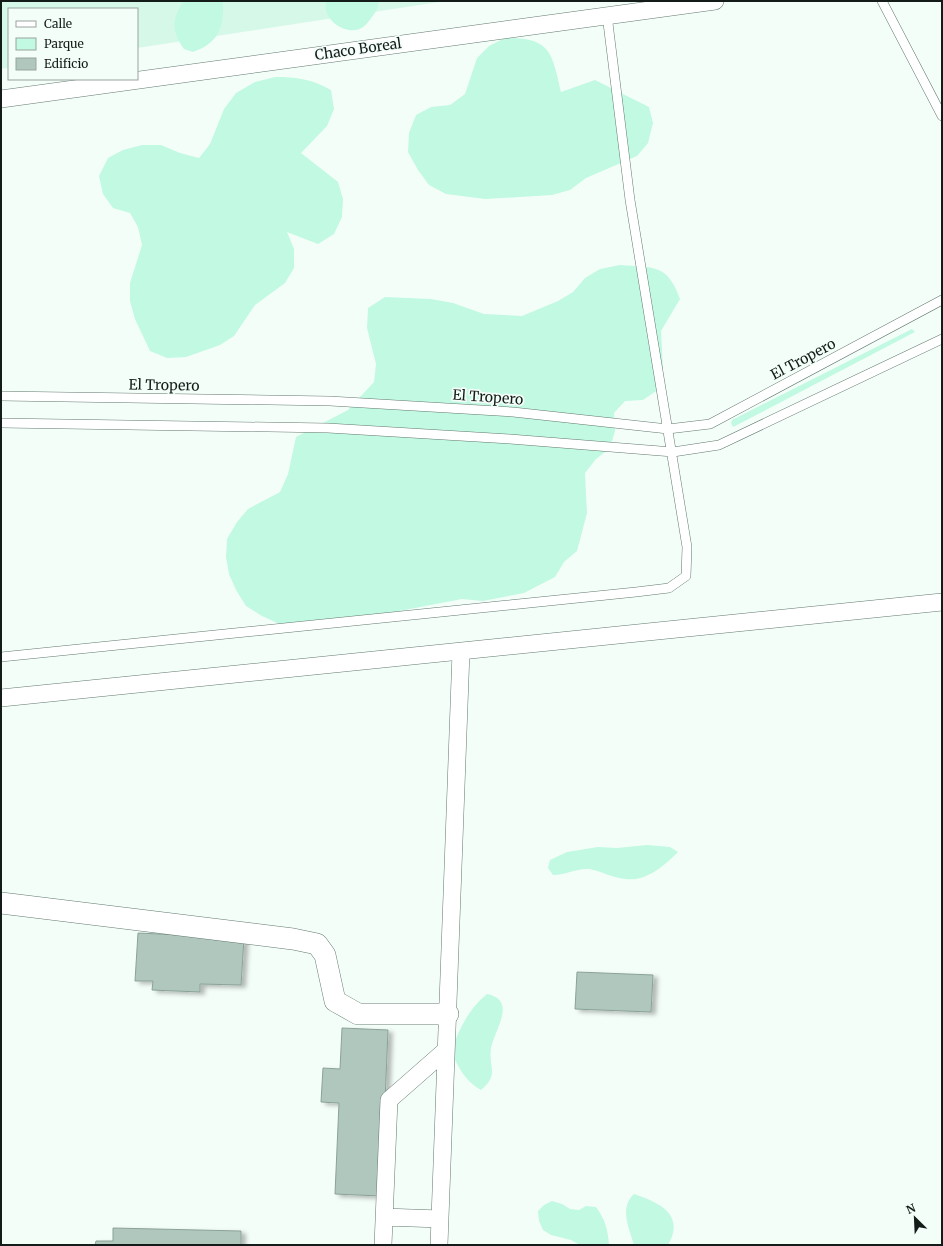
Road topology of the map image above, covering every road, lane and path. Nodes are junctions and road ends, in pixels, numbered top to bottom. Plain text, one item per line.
1 (716, 1) edge
2 (882, 1) edge
3 (606, 8) edge
4 (138, 78) edge
5 (127, 80) edge
6 (1, 99) edge
7 (942, 116) edge
8 (942, 300) edge
9 (942, 339) edge
10 (1, 396) edge
11 (1, 424) edge
12 (668, 429) junction
13 (673, 452) junction
14 (942, 602) edge
15 (461, 652) junction
16 (1, 657) edge
17 (1, 698) edge
18 (1, 903) edge
19 (448, 1014) junction
20 (446, 1050) junction
21 (384, 1217) junction
22 (440, 1219) junction
23 (383, 1245) edge
24 (439, 1245) edge

1 - 3 street, Chaco Boreal
2 - 7 lane
3 - 4 street, Chaco Boreal
3 - 12 lane
5 - 6 street, Chaco Boreal
8 - 12 lane, El Tropero
9 - 13 lane
10 - 12 lane, El Tropero
11 - 13 lane
12 - 13 lane
13 - 16 lane
14 - 15 street
15 - 17 street
15 - 19 street
18 - 19 street
19 - 20 street
20 - 21 street
20 - 22 street
21 - 22 street
21 - 23 street
22 - 24 street

